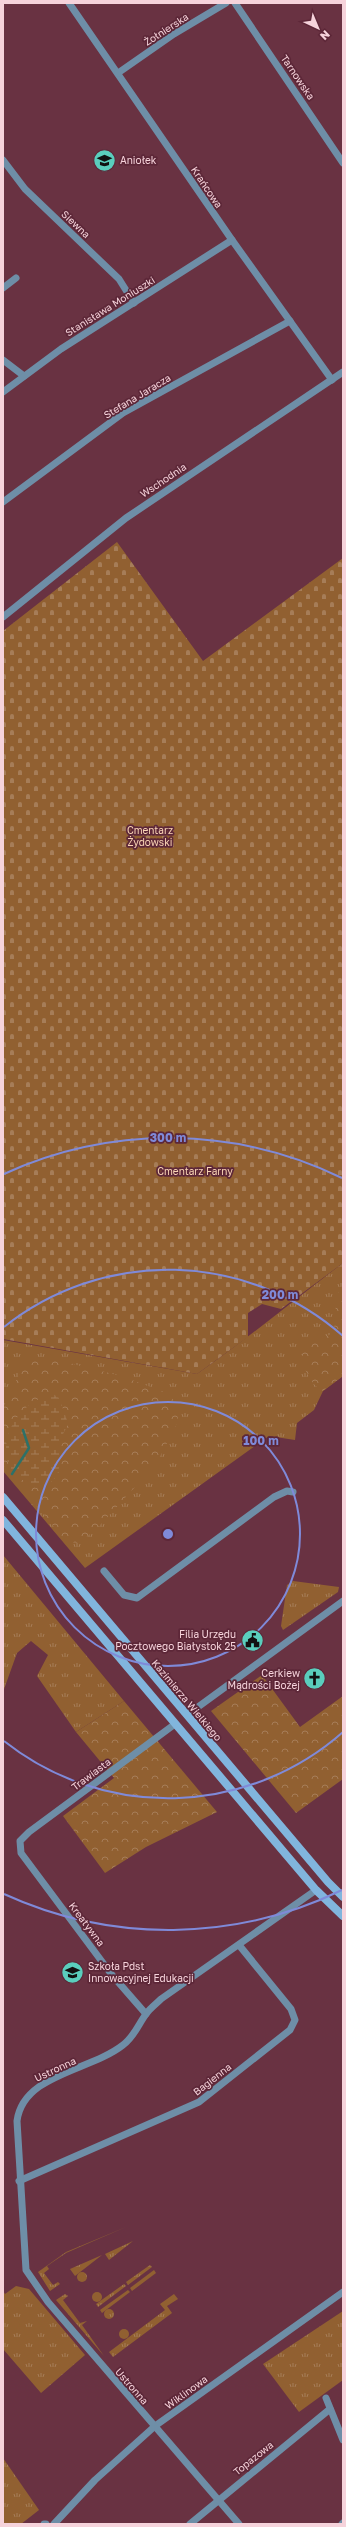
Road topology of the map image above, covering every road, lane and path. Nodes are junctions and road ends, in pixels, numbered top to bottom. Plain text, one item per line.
1 (69, 3) edge
2 (226, 3) edge
3 (235, 3) edge
4 (118, 73) junction
5 (3, 160) edge
6 (343, 163) edge
7 (232, 240) junction
8 (16, 278) dead end
9 (3, 288) edge
10 (134, 303) junction
11 (290, 322) junction
12 (3, 360) edge
13 (343, 372) edge
14 (24, 376) junction
15 (332, 380) junction
16 (3, 392) edge
17 (3, 502) edge
18 (3, 617) edge
19 (293, 1492) dead end
20 (3, 1497) edge
21 (3, 1520) edge
22 (104, 1571) dead end
23 (343, 1601) edge
24 (115, 1630) junction
25 (103, 1639) junction
26 (187, 1715) junction
27 (175, 1724) junction
28 (20, 1841) joint
29 (316, 1890) junction
30 (343, 1897) edge
31 (343, 1916) edge
32 (240, 1945) junction
33 (146, 2014) junction
34 (18, 2180) junction
35 (343, 2292) edge
36 (326, 2398) dead end
37 (330, 2409) junction
38 (155, 2426) junction
39 (343, 2440) edge
40 (218, 2499) junction
41 (54, 2524) edge
42 (190, 2524) edge
43 (239, 2524) edge

1 - 4 street, Krańcowa
2 - 4 street, Żołnierska
3 - 6 street, Tarnowska
4 - 7 street, Krańcowa
5 - 10 street, Siewna
7 - 10 street, Stanisława Moniuszki
7 - 11 street, Krańcowa
8 - 9 street
10 - 14 street, Stanisława Moniuszki
11 - 15 street, Krańcowa
11 - 17 street, Stefana Jaracza
12 - 14 street
13 - 15 street, Wschodnia
14 - 16 street, Stanisława Moniuszki
15 - 18 street, Wschodnia
19 - 22 street
20 - 24 main road, Kazimierza Wielkiego
21 - 25 main road
23 - 26 street
24 - 25 main road
24 - 26 main road, Kazimierza Wielkiego
25 - 27 main road
26 - 30 main road, Kazimierza Wielkiego
27 - 28 street, Trawiasta
27 - 29 main road
28 - 33 street, Kreatywna
29 - 31 main road
29 - 32 street, Ustronna
32 - 33 street, Ustronna
32 - 34 street, Bagienna
33 - 34 street, Ustronna
34 - 38 street, Ustronna
35 - 38 street, Wiklinowa
36 - 37 street
37 - 39 street
37 - 40 street, Topazowa
38 - 40 street, Ustronna
38 - 41 street, Wiklinowa
40 - 42 street, Topazowa
40 - 43 street, Ustronna

